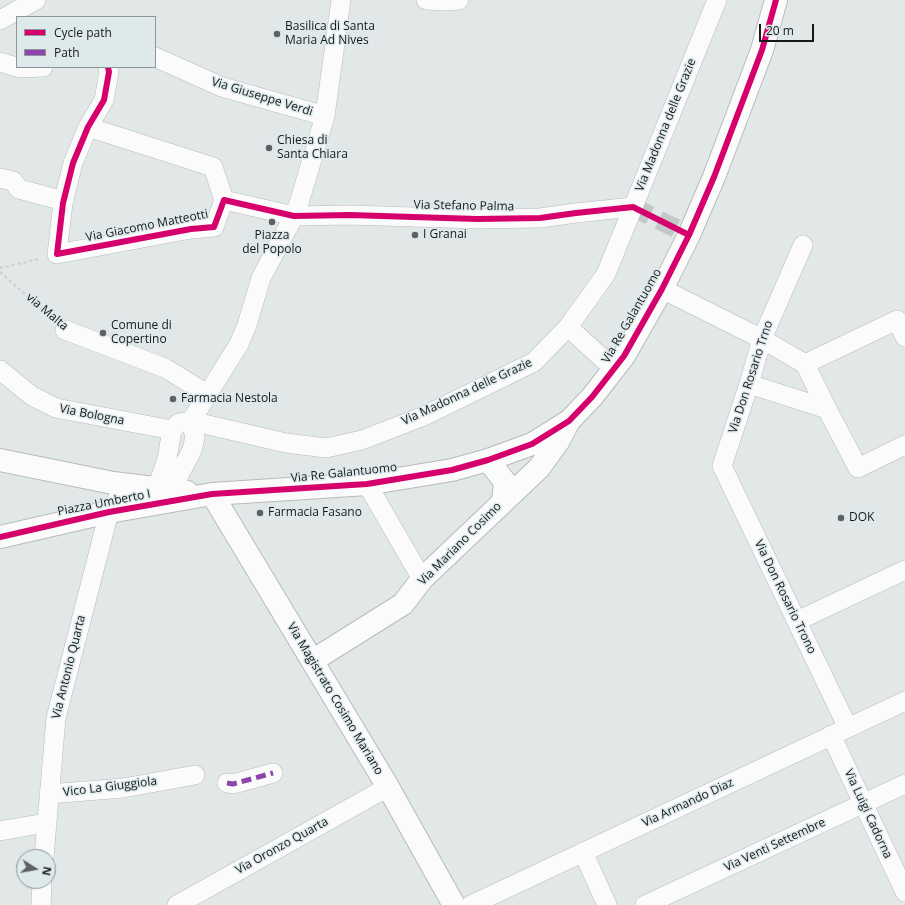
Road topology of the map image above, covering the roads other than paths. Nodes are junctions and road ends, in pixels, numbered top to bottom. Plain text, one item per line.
1 (36, 0) edge
2 (340, 0) edge
3 (426, 0) edge
4 (459, 0) edge
5 (717, 0) edge
6 (776, 0) edge
7 (0, 20) edge
8 (156, 57) edge
9 (0, 62) edge
10 (16, 67) edge
11 (108, 68) edge
12 (324, 116) junction
13 (88, 127) junction
14 (0, 178) edge
15 (224, 200) junction
16 (64, 201) junction
17 (633, 208) junction
18 (294, 216) junction
19 (803, 245) dead end
20 (662, 289) junction
21 (568, 327) junction
22 (65, 330) road end
23 (905, 337) edge
24 (762, 339) junction
25 (805, 364) junction
26 (0, 370) edge
27 (615, 370) junction
28 (749, 384) junction
29 (207, 394) junction
30 (827, 409) junction
31 (191, 421) junction
32 (569, 421) junction
33 (172, 430) junction
34 (905, 445) edge
35 (0, 460) edge
36 (488, 460) junction
37 (722, 466) joint
38 (100, 480) junction
39 (367, 484) junction
40 (126, 485) junction
41 (164, 494) junction
42 (212, 494) junction
43 (503, 501) junction
44 (101, 514) junction
45 (0, 537) edge
46 (905, 570) edge
47 (422, 579) junction
48 (797, 621) junction
49 (312, 661) junction
50 (905, 701) edge
51 (848, 728) junction
52 (831, 736) junction
53 (273, 773) dead end
54 (196, 775) dead end
55 (227, 784) dead end
56 (905, 784) edge
57 (388, 787) junction
58 (49, 794) junction
59 (864, 804) junction
60 (46, 823) junction
61 (0, 831) edge
62 (44, 849) edge
63 (583, 852) junction
64 (42, 889) edge
65 (905, 892) edge
66 (41, 905) edge
67 (177, 905) edge
68 (454, 905) edge
69 (471, 905) edge
70 (607, 905) edge
71 (645, 905) edge

1 - 7 street
2 - 12 street
3 - 4 street
5 - 17 street, Via Madonna delle Grazie
6 - 20 street, Via Re Galantuomo
8 - 12 street, Via Giuseppe Verdi
9 - 10 street
11 - 13 street
12 - 18 street
13 - 15 street
13 - 16 street
14 - 16 street
15 - 16 street, Via Giacomo Matteotti
15 - 18 street
17 - 18 street, Via Stefano Palma
17 - 21 street, Via Madonna delle Grazie
18 - 29 street
19 - 24 street, Via Don Rosario Trno
20 - 24 street
20 - 27 street, Via Re Galantuomo
21 - 27 street
21 - 31 street, Via Madonna delle Grazie
22 - 29 street, via Malta
23 - 25 street
24 - 25 street
24 - 28 street, Via Don Rosario Trno
25 - 30 street
26 - 33 street, Via Bologna
27 - 32 street, Via Re Galantuomo
28 - 30 street
28 - 37 street, Via Don Rosario Trno
29 - 31 street
30 - 34 street
31 - 33 street
31 - 41 street
32 - 36 street, Via Re Galantuomo
32 - 43 street, Via Mariano Cosimo
33 - 41 street
35 - 38 street, Piazza Umberto I
36 - 39 street, Via Re Galantuomo
36 - 43 street
37 - 48 street, Via Don Rosario Trono
38 - 40 street, Piazza Umberto I
38 - 44 street
39 - 42 street, Via Re Galantuomo
39 - 47 street
40 - 41 street, Piazza Umberto I
40 - 44 street, Via Antonio Quarta
41 - 42 street, Piazza Umberto I
41 - 44 street, Piazza Umberto I
42 - 49 street, Via Magistrato Cosimo Mariano
43 - 47 street, Via Mariano Cosimo
44 - 45 street, Piazza Umberto I
44 - 58 street, Via Antonio Quarta
46 - 48 street
47 - 49 street, Via Mariano Cosimo
48 - 51 street, Via Don Rosario Trono
49 - 57 street, Via Magistrato Cosimo Mariano
50 - 51 street, Via Armando Diaz
51 - 52 street, Via Armando Diaz
52 - 59 street, Via Luigi Cadorna
52 - 63 street, Via Armando Diaz
53 - 55 street
54 - 58 street, Vico La Giuggiola
56 - 59 street, Via Venti Settembre
57 - 67 street, Via Oronzo Quarta
57 - 68 street, Via Magistrato Cosimo Mariano
58 - 60 street, Via Antonio Quarta
59 - 65 street, Via Luigi Cadorna
59 - 71 street, Via Venti Settembre
60 - 61 street
60 - 62 street, Via Antonio Quarta
63 - 69 street, Via Armando Diaz
63 - 70 street
64 - 66 street

